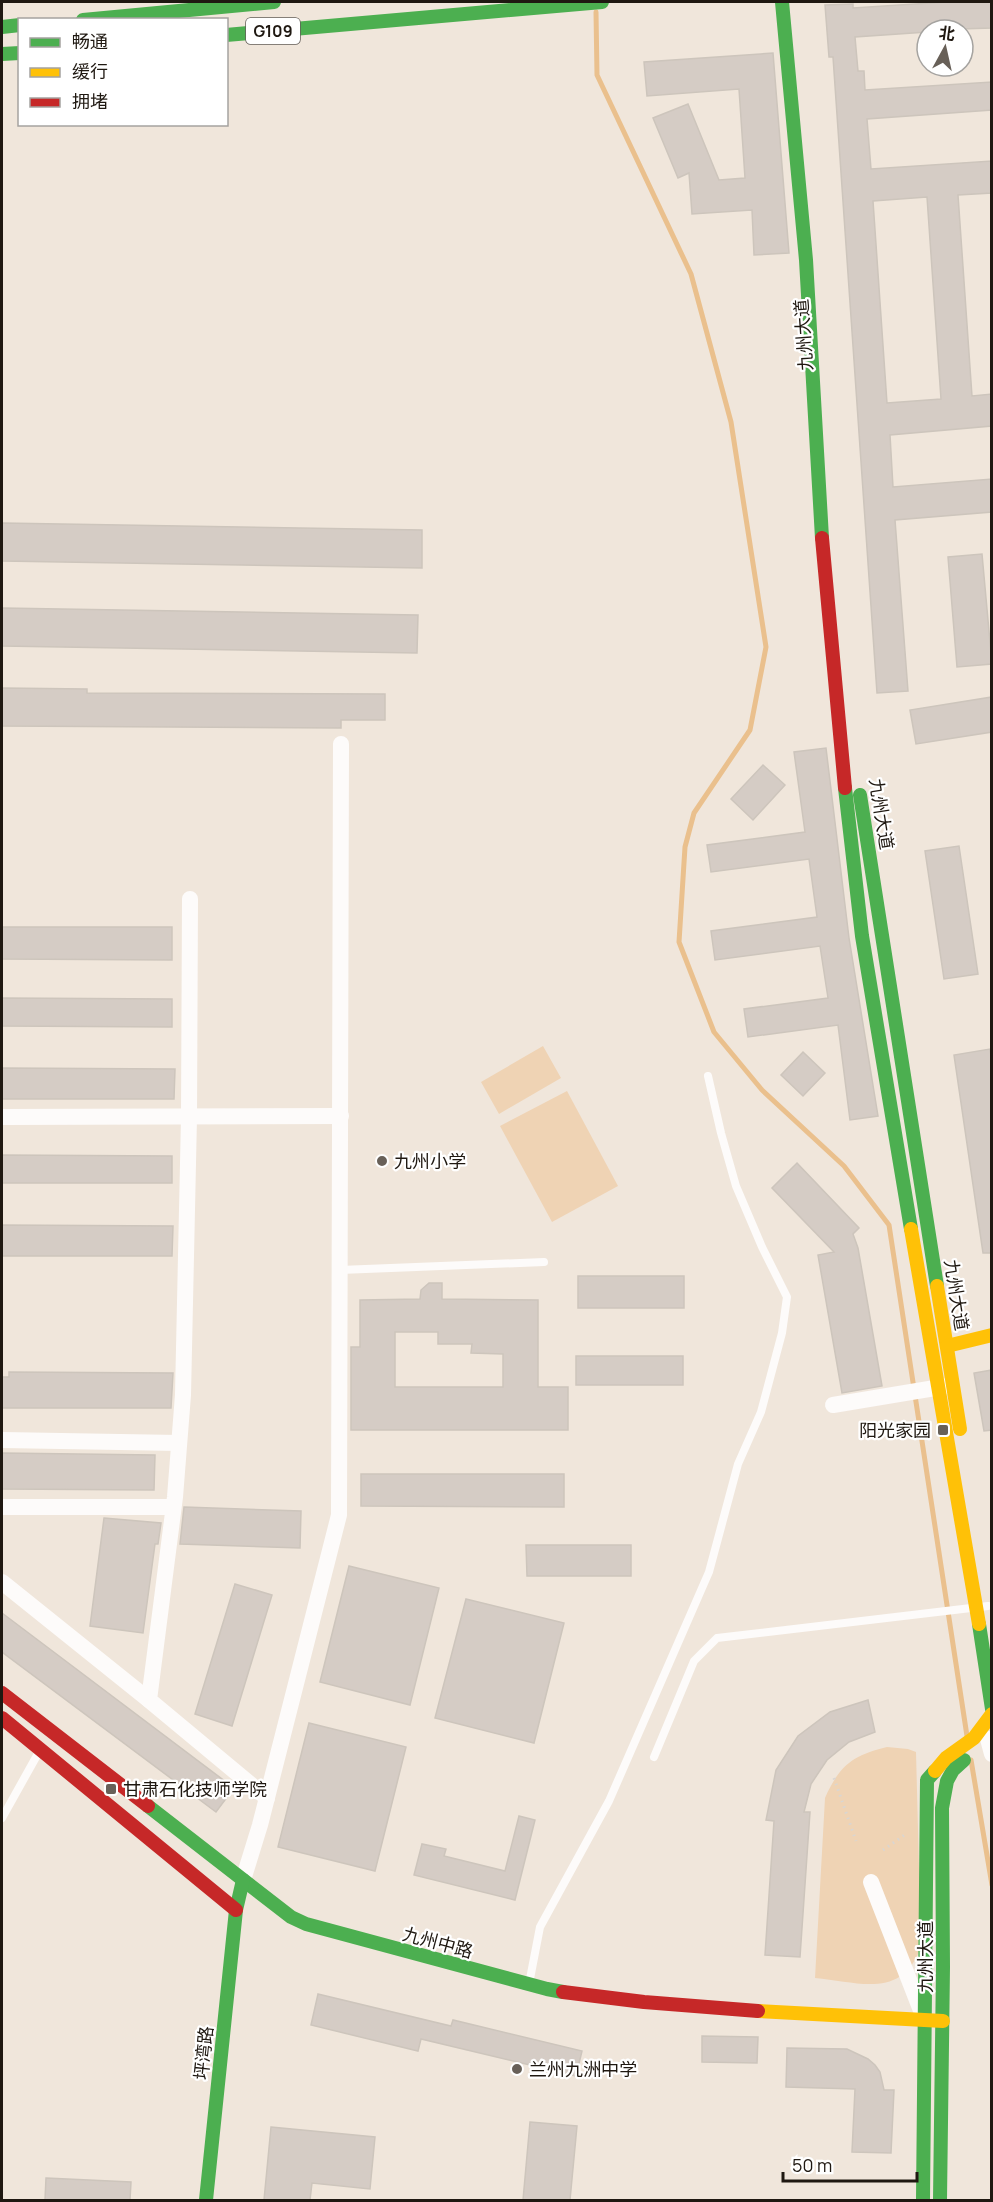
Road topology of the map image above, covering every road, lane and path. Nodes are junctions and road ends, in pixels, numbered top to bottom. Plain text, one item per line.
1 (274, 2) edge
2 (602, 2) edge
3 (782, 2) edge
4 (796, 2) edge
5 (104, 18) edge
6 (18, 26) edge
7 (2, 27) edge
8 (228, 35) edge
9 (18, 53) edge
10 (2, 54) edge
11 (832, 476) dead end
12 (841, 595) dead end
13 (341, 744) dead end
14 (190, 899) dead end
15 (708, 1076) dead end
16 (341, 1116) junction
17 (2, 1117) edge
18 (189, 1117) junction
19 (544, 1262) dead end
20 (340, 1270) junction
21 (992, 1335) edge
22 (947, 1346) junction
23 (939, 1387) junction
24 (833, 1405) dead end
25 (2, 1440) edge
26 (179, 1443) junction
27 (962, 1443) dead end
28 (966, 1467) dead end
29 (2, 1507) edge
30 (173, 1507) junction
31 (2, 1582) edge
32 (976, 1607) junction
33 (992, 1626) edge
34 (2, 1694) edge
35 (149, 1700) junction
36 (992, 1712) edge
37 (2, 1718) edge
38 (985, 1742) edge
39 (40, 1750) junction
40 (654, 1757) dead end
41 (949, 1764) junction
42 (834, 1778) dead end
43 (267, 1798) junction
44 (2, 1818) edge
45 (856, 1841) dead end
46 (243, 1880) junction
47 (871, 1882) dead end
48 (236, 1910) junction
49 (529, 1984) junction
50 (925, 2020) junction
51 (943, 2021) junction
52 (206, 2200) edge
53 (923, 2200) edge
54 (940, 2200) edge

1 - 5 main road, G109
2 - 8 main road, G109
3 - 23 main road
4 - 11 main road, 九州大道
6 - 7 main road
9 - 10 main road
12 - 22 main road, 九州大道
13 - 16 street
14 - 18 street
15 - 49 lane
16 - 18 street
16 - 20 street
17 - 18 street
18 - 26 street
19 - 20 lane
20 - 43 street
21 - 22 main road
22 - 23 main road, 九州大道
23 - 24 street
23 - 27 main road, 九州大道
23 - 32 main road
25 - 26 street
26 - 30 street
28 - 32 main road
29 - 30 street
30 - 35 street
31 - 35 street
32 - 33 main road
32 - 36 main road
32 - 40 lane
34 - 46 main road, 九州中路
35 - 43 street
36 - 38 main road
37 - 39 main road
38 - 41 main road
39 - 44 lane
39 - 48 main road
41 - 50 main road
41 - 51 main road, 九州大道
42 - 45 path
43 - 46 street
46 - 48 main road, 坪湾路
46 - 49 main road, 九州中路
47 - 50 street
48 - 52 main road, 坪湾路
49 - 50 main road, 九州中路
50 - 51 main road, 九州中路
50 - 53 main road
51 - 54 main road, 九州大道

